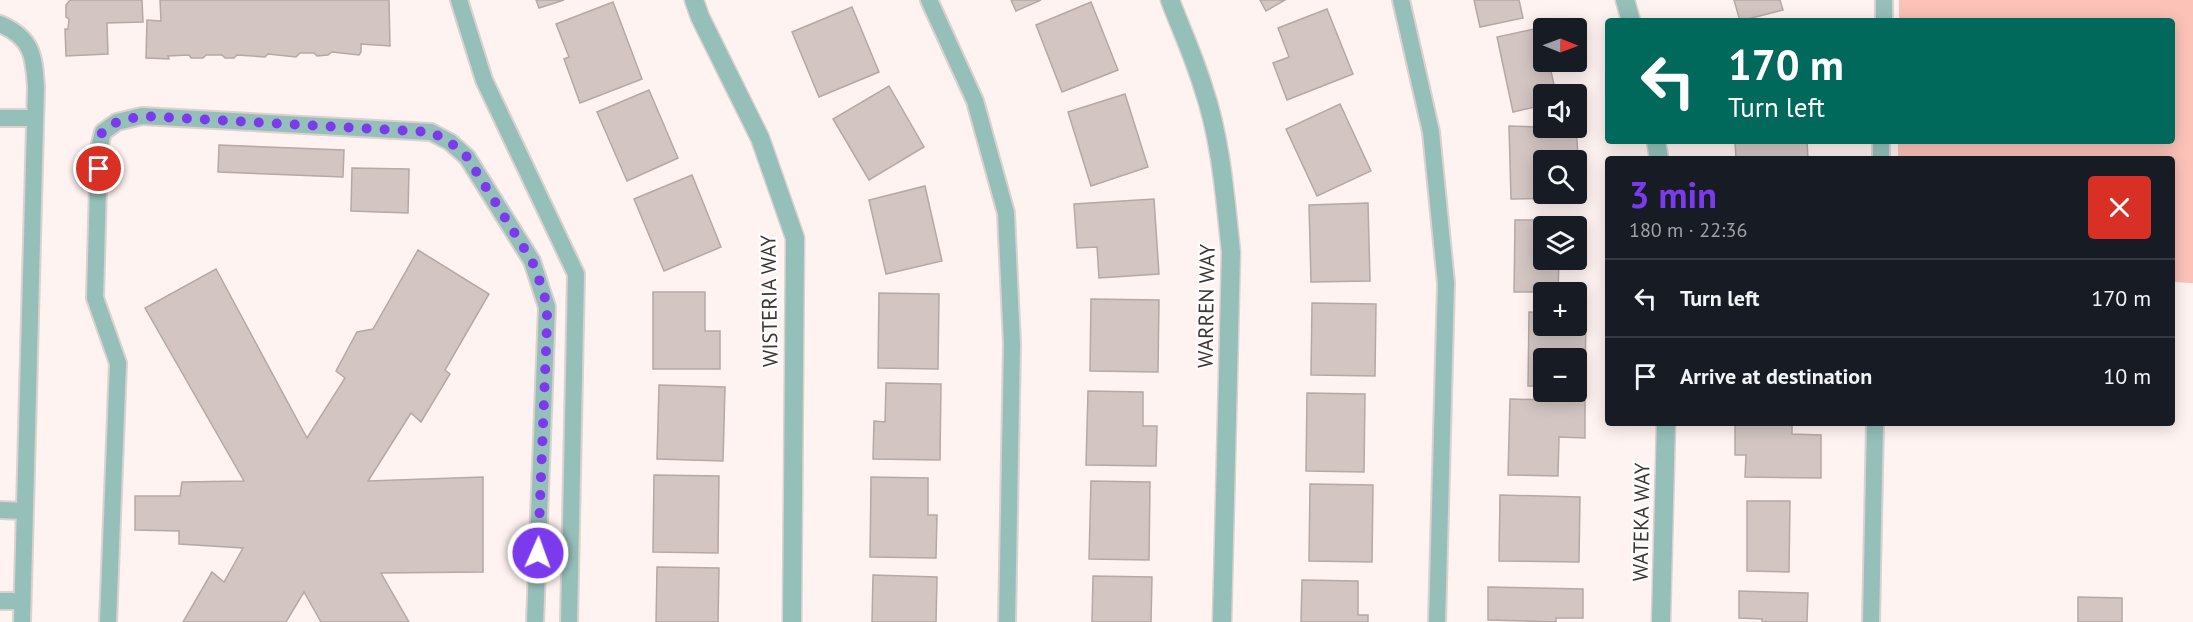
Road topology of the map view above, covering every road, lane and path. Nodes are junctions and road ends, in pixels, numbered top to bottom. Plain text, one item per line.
1 (459, 0) edge
2 (694, 0) edge
3 (928, 0) edge
4 (1170, 0) edge
5 (1401, 0) edge
6 (1625, 0) edge
7 (1884, 0) edge
8 (1630, 18) edge
9 (1884, 18) edge
10 (0, 24) edge
11 (0, 118) edge
12 (35, 118) junction
13 (1666, 426) edge
14 (1875, 426) edge
15 (0, 510) edge
16 (24, 511) junction
17 (0, 601) edge
18 (22, 602) junction
19 (22, 622) edge
20 (108, 622) edge
21 (536, 622) edge
22 (569, 622) edge
23 (792, 622) edge
24 (1007, 622) edge
25 (1222, 622) edge
26 (1437, 622) edge
27 (1661, 622) edge
28 (1871, 622) edge

1 - 22 lane
2 - 23 street, WISTERIA WAY
3 - 24 lane
4 - 25 street, WARREN WAY
5 - 26 lane
6 - 8 street
7 - 9 lane
10 - 12 lane
11 - 12 lane
12 - 16 lane
13 - 27 street, WATEKA WAY
14 - 28 lane
15 - 16 lane
16 - 18 lane
17 - 18 lane
18 - 19 lane
20 - 21 lane

